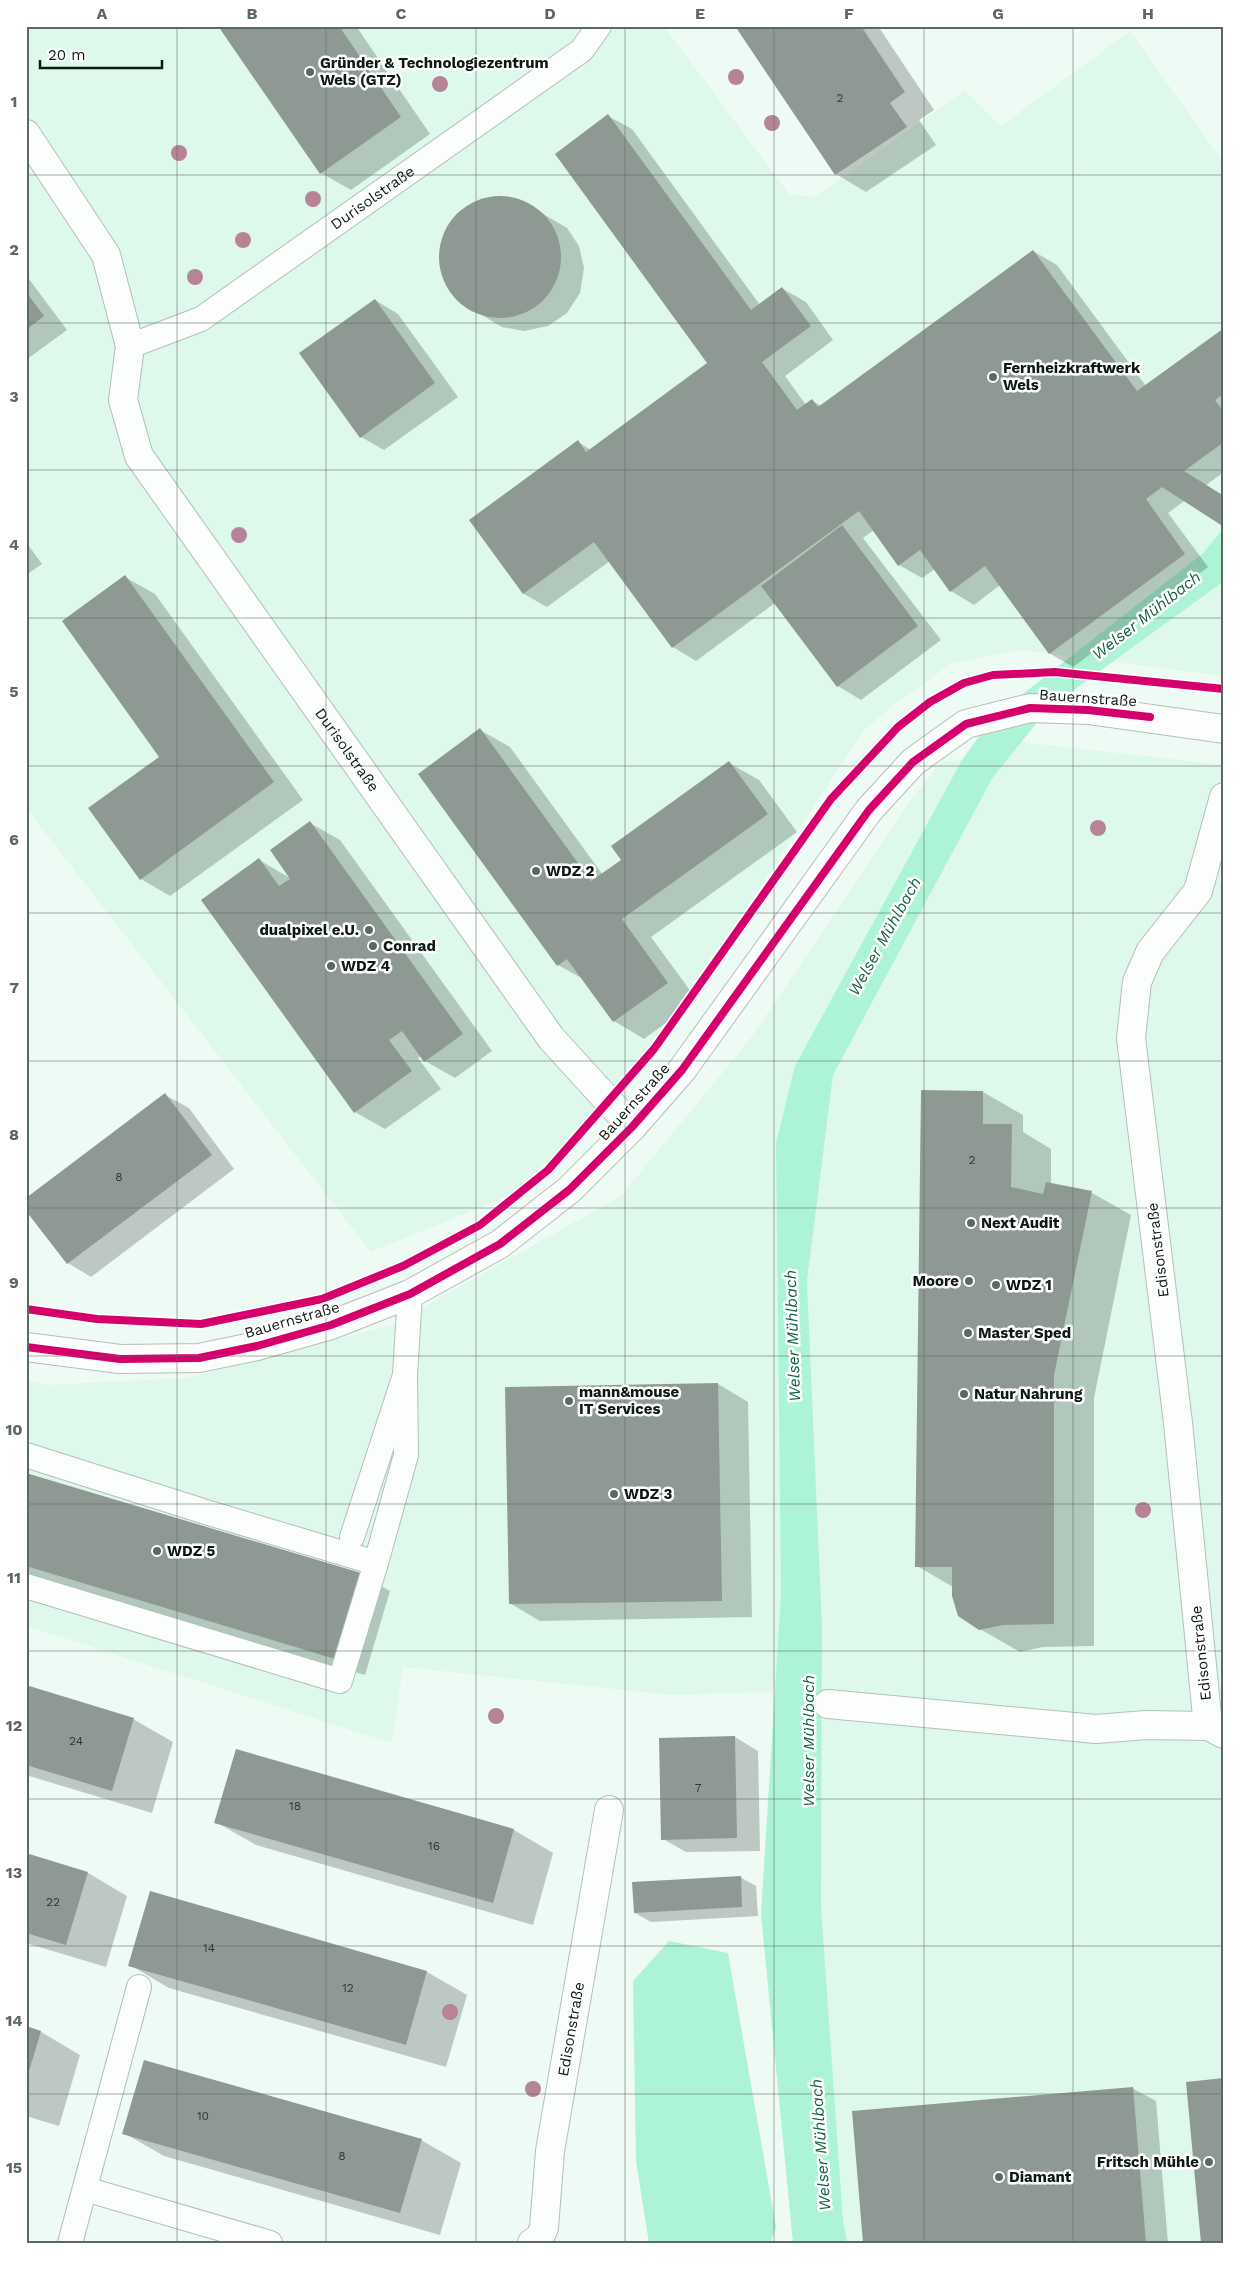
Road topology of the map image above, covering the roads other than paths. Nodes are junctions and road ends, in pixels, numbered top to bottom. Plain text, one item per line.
1 (599, 26) edge
2 (26, 134) edge
3 (130, 346) junction
4 (1224, 729) edge
5 (1224, 797) edge
6 (632, 1127) junction
7 (410, 1294) junction
8 (26, 1347) edge
9 (405, 1375) junction
10 (26, 1455) edge
11 (352, 1537) dead end
12 (376, 1563) junction
13 (26, 1586) edge
14 (828, 1704) dead end
15 (1216, 1730) edge
16 (609, 1810) dead end
17 (139, 1987) dead end
18 (85, 2189) junction
19 (70, 2243) edge
20 (270, 2243) edge
21 (532, 2243) edge

1 - 3 lane, Durisolstraße
2 - 3 street, Durisolstraße
3 - 6 street, Durisolstraße
4 - 6 street, Bauernstraße
5 - 15 street, Edisonstraße
6 - 7 street, Bauernstraße
7 - 8 street, Bauernstraße
7 - 9 lane
9 - 11 lane
9 - 12 lane
10 - 12 lane
12 - 13 lane
14 - 15 street, Edisonstraße
16 - 21 street, Edisonstraße
17 - 18 lane
18 - 19 lane
18 - 20 lane

